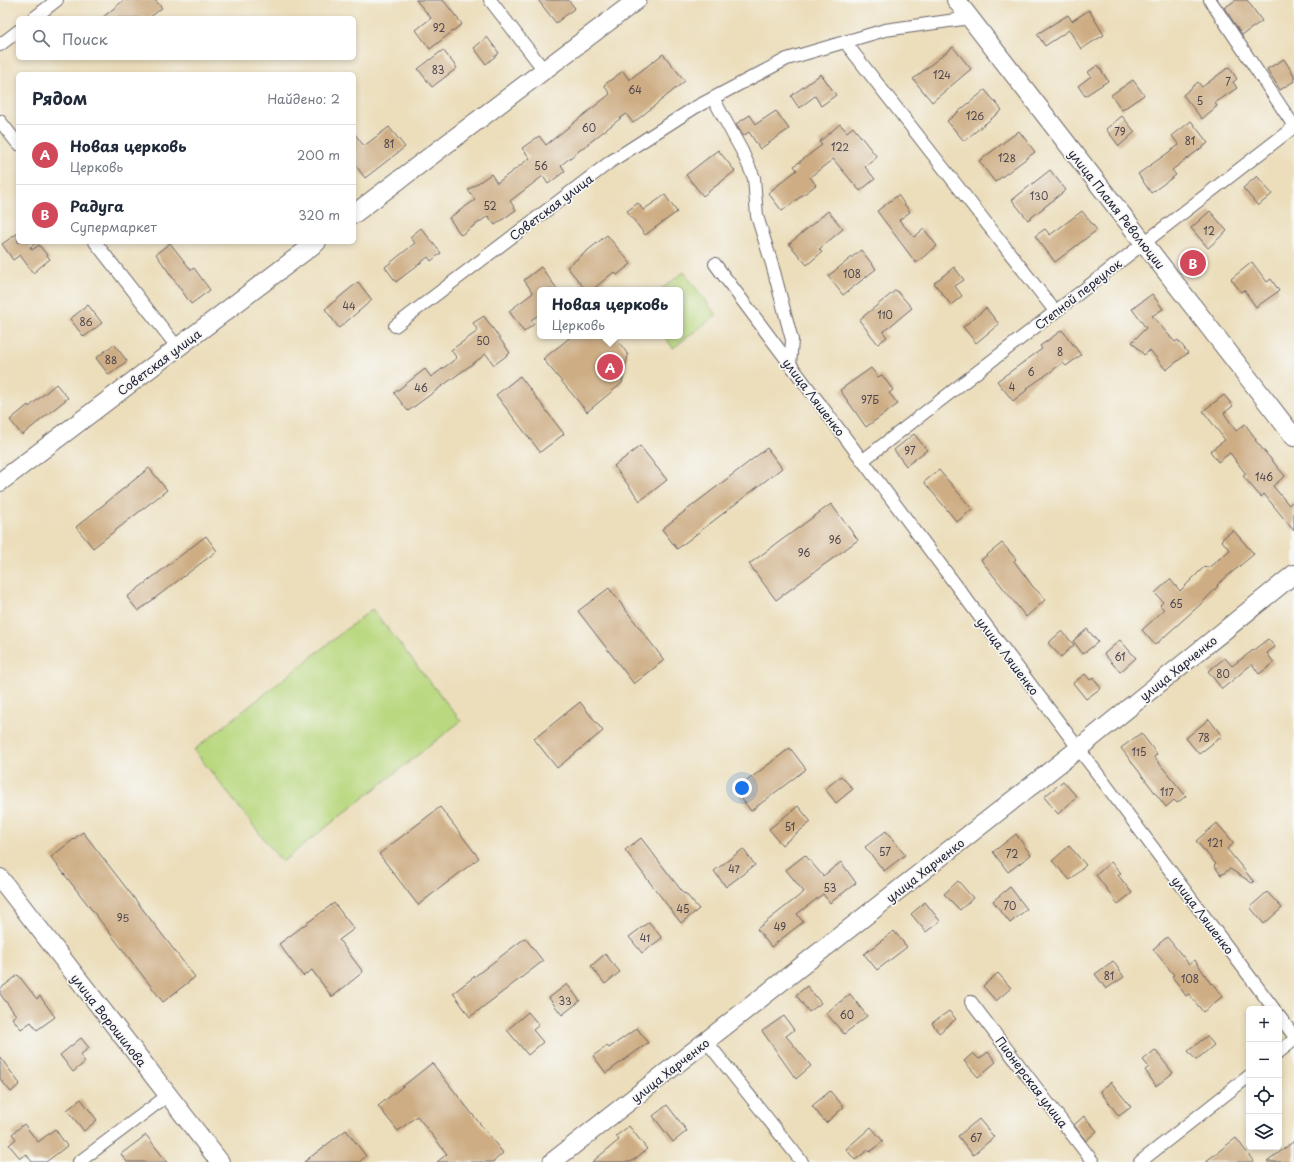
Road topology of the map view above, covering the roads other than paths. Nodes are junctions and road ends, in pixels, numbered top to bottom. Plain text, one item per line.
1 (57, 0) edge
2 (490, 0) edge
3 (637, 0) edge
4 (956, 0) edge
5 (1210, 0) edge
6 (37, 16) edge
7 (970, 18) junction
8 (16, 33) edge
9 (845, 42) junction
10 (0, 45) edge
11 (544, 70) junction
12 (713, 98) junction
13 (0, 121) edge
14 (1294, 126) edge
15 (16, 141) edge
16 (356, 212) edge
17 (1143, 243) junction
18 (97, 244) edge
19 (314, 244) edge
20 (715, 264) dead end
21 (1055, 311) junction
22 (395, 326) dead end
23 (178, 348) junction
24 (790, 365) junction
25 (1294, 437) edge
26 (862, 461) junction
27 (0, 482) edge
28 (1294, 574) edge
29 (1078, 749) junction
30 (0, 878) edge
31 (971, 1002) dead end
32 (1272, 1006) edge
33 (1282, 1020) edge
34 (1294, 1036) edge
35 (1294, 1040) edge
36 (707, 1042) junction
37 (1282, 1050) edge
38 (1246, 1078) edge
39 (167, 1096) junction
40 (79, 1162) edge
41 (220, 1162) edge
42 (552, 1162) edge
43 (802, 1162) edge
44 (1093, 1162) edge
45 (1140, 1162) edge

1 - 6 street
2 - 11 street
3 - 11 street
4 - 7 street, улица Пламя Революции
5 - 14 street, Степной переулок
7 - 9 street
7 - 17 street, улица Пламя Революции
8 - 10 street
9 - 12 street
9 - 21 street
11 - 16 street
12 - 22 street, Советская улица
12 - 24 street
13 - 15 street
14 - 17 street, Степной переулок
17 - 21 street, Степной переулок
17 - 25 street, улица Пламя Революции
18 - 23 street
19 - 23 street, Советская улица
20 - 24 street, улица Ляшенко
21 - 26 street, Степной переулок
23 - 27 street, Советская улица
24 - 26 street, улица Ляшенко
26 - 29 street, улица Ляшенко
28 - 29 street, улица Харченко
29 - 32 street, улица Ляшенко
29 - 36 street, улица Харченко
30 - 39 street, улица Ворошилова
31 - 44 street, Пионерская улица
33 - 34 street
35 - 37 street
36 - 42 street, улица Харченко
36 - 43 street
38 - 45 street
39 - 40 street
39 - 41 street, улица Ворошилова

